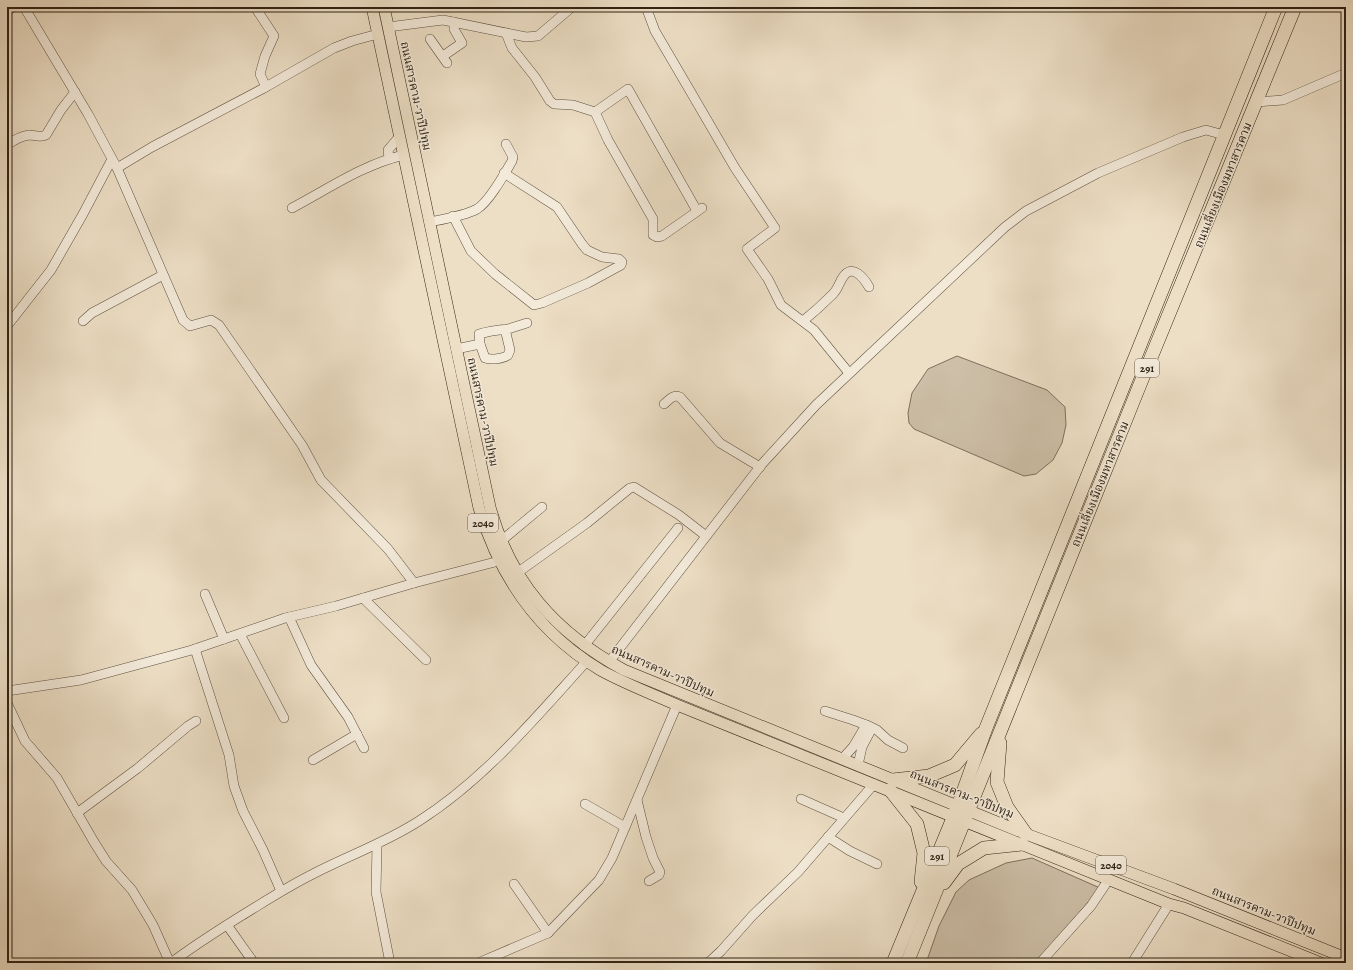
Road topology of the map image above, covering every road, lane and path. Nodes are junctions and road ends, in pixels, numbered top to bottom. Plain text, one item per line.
1 (13, 7) edge
2 (24, 7) edge
3 (256, 7) edge
4 (372, 7) edge
5 (384, 7) edge
6 (572, 7) edge
7 (646, 7) edge
8 (1276, 7) edge
9 (1295, 7) edge
10 (7, 11) edge
11 (454, 22) junction
12 (381, 30) junction
13 (506, 33) junction
14 (430, 38) dead end
15 (1346, 73) edge
16 (266, 87) junction
17 (75, 92) junction
18 (1257, 102) junction
19 (595, 112) junction
20 (1224, 135) junction
21 (400, 136) junction
22 (7, 144) edge
23 (506, 144) dead end
24 (404, 155) junction
25 (390, 158) junction
26 (112, 159) junction
27 (116, 168) junction
28 (504, 173) junction
29 (292, 208) dead end
30 (453, 216) junction
31 (429, 222) junction
32 (163, 275) junction
33 (869, 287) dead end
34 (441, 303) junction
35 (803, 321) junction
36 (83, 322) dead end
37 (528, 323) dead end
38 (7, 326) edge
39 (505, 329) junction
40 (480, 344) junction
41 (456, 349) junction
42 (849, 373) junction
43 (664, 404) dead end
44 (760, 467) junction
45 (542, 507) dead end
46 (678, 528) dead end
47 (706, 536) junction
48 (501, 541) junction
49 (499, 561) junction
50 (517, 573) junction
51 (414, 583) junction
52 (205, 594) dead end
53 (363, 598) junction
54 (289, 617) junction
55 (240, 634) junction
56 (224, 639) junction
57 (584, 646) junction
58 (195, 649) junction
59 (426, 660) dead end
60 (587, 661) junction
61 (609, 662) junction
62 (7, 691) edge
63 (7, 703) edge
64 (677, 705) junction
65 (825, 711) dead end
66 (731, 714) junction
67 (284, 718) dead end
68 (196, 721) dead end
69 (726, 725) junction
70 (869, 726) junction
71 (986, 728) junction
72 (1001, 731) junction
73 (357, 734) junction
74 (364, 748) dead end
75 (903, 748) dead end
76 (842, 759) junction
77 (313, 760) dead end
78 (858, 765) junction
79 (874, 784) junction
80 (892, 785) junction
81 (802, 799) dead end
82 (637, 800) junction
83 (585, 804) dead end
84 (77, 813) junction
85 (961, 813) junction
86 (844, 818) junction
87 (625, 827) junction
88 (828, 837) junction
89 (1024, 839) junction
90 (377, 844) junction
91 (877, 864) dead end
92 (1109, 880) junction
93 (648, 881) dead end
94 (514, 884) dead end
95 (281, 891) junction
96 (926, 897) junction
97 (1169, 904) junction
98 (227, 925) junction
99 (548, 933) junction
100 (1346, 958) edge
101 (483, 962) edge
102 (1314, 962) edge
103 (170, 963) edge
104 (254, 963) edge
105 (390, 963) edge
106 (708, 963) edge
107 (893, 963) edge
108 (907, 963) edge
109 (1040, 963) edge
110 (1132, 963) edge

1 - 10 street
2 - 17 street
3 - 16 street
4 - 12 main road, ถนนสารคาม-วาปีปทุม
5 - 12 main road, ถนนสารคาม-วาปีปทุม
6 - 13 street
7 - 35 street
8 - 20 highway, ถนนเลี่ยงเมืองมหาสารคาม / 291
9 - 18 highway, ถนนเลี่ยงเมืองมหาสารคาม / 291
11 - 12 street
11 - 13 street
11 - 14 street
12 - 16 street
12 - 21 main road, ถนนสารคาม-วาปีปทุม / 2040
12 - 31 main road, ถนนสารคาม-วาปีปทุม / 2040
13 - 19 street
15 - 18 street
16 - 27 street
17 - 22 street
17 - 26 street
18 - 72 highway, ถนนเลี่ยงเมืองมหาสารคาม / 291
19 - 19 street
20 - 42 street
20 - 71 highway, ถนนเลี่ยงเมืองมหาสารคาม / 291
21 - 24 main road, ถนนสารคาม-วาปีปทุม / 2040
21 - 25 street
23 - 28 street
24 - 25 street
24 - 34 main road, ถนนสารคาม-วาปีปทุม / 2040
25 - 29 street
26 - 27 street
26 - 38 street
27 - 32 street
28 - 30 street
28 - 30 street
30 - 31 street
31 - 34 main road, ถนนสารคาม-วาปีปทุม / 2040
32 - 36 street
32 - 51 street
33 - 35 street
34 - 41 main road, ถนนสารคาม-วาปีปทุม / 2040
34 - 49 main road, ถนนสารคาม-วาปีปทุม / 2040
35 - 42 street
37 - 39 street
39 - 40 street
39 - 40 street
40 - 41 street
41 - 48 main road, ถนนสารคาม-วาปีปทุม / 2040
42 - 44 street
43 - 44 street
44 - 47 street
45 - 48 street
46 - 57 street
47 - 50 street
47 - 61 street
48 - 50 main road, ถนนสารคาม-วาปีปทุม / 2040
49 - 51 street
49 - 60 main road, ถนนสารคาม-วาปีปทุม / 2040
50 - 57 main road, ถนนสารคาม-วาปีปทุม / 2040
51 - 53 street
52 - 56 street
53 - 54 street
53 - 59 street
54 - 55 street
54 - 73 street
55 - 56 street
55 - 67 street
56 - 58 street
57 - 61 main road, ถนนสารคาม-วาปีปทุม / 2040
58 - 62 street
58 - 95 street
60 - 64 main road, ถนนสารคาม-วาปีปทุม / 2040
60 - 90 street
61 - 66 main road, ถนนสารคาม-วาปีปทุม / 2040
63 - 84 street
64 - 69 main road, ถนนสารคาม-วาปีปทุม / 2040
64 - 82 street
65 - 70 street
66 - 69 main road
66 - 76 main road, ถนนสารคาม-วาปีปทุม / 2040
68 - 84 street
69 - 79 main road, ถนนสารคาม-วาปีปทุม / 2040
70 - 75 street
70 - 76 street
70 - 78 street
71 - 80 highway
71 - 85 highway, ถนนเลี่ยงเมืองมหาสารคาม / 291
72 - 85 highway, ถนนเลี่ยงเมืองมหาสารคาม / 291
72 - 89 highway
73 - 74 street
73 - 77 street
76 - 78 main road, ถนนสารคาม-วาปีปทุม / 2040
78 - 80 main road, ถนนสารคาม-วาปีปทุม / 2040
79 - 80 main road, ถนนสารคาม-วาปีปทุม / 2040
79 - 86 street
80 - 85 main road, ถนนสารคาม-วาปีปทุม / 2040
80 - 96 highway
81 - 86 street
82 - 87 street
82 - 93 street
83 - 87 street
84 - 103 street
85 - 89 main road, ถนนสารคาม-วาปีปทุม / 2040
85 - 96 highway, ถนนเลี่ยงเมืองมหาสารคาม / 291
86 - 88 street
87 - 99 street
88 - 91 street
88 - 106 street
89 - 92 main road, ถนนสารคาม-วาปีปทุม / 2040
89 - 96 highway
89 - 100 main road, ถนนสารคาม-วาปีปทุม / 2040
90 - 95 street
90 - 105 street
92 - 97 main road, ถนนสารคาม-วาปีปทุม / 2040
92 - 109 street
94 - 99 street
95 - 98 street
96 - 107 highway, ถนนเลี่ยงเมืองมหาสารคาม / 291
96 - 108 highway, ถนนเลี่ยงเมืองมหาสารคาม / 291
97 - 102 main road, ถนนสารคาม-วาปีปทุม / 2040
97 - 110 street
98 - 103 street
98 - 104 street
99 - 101 street

